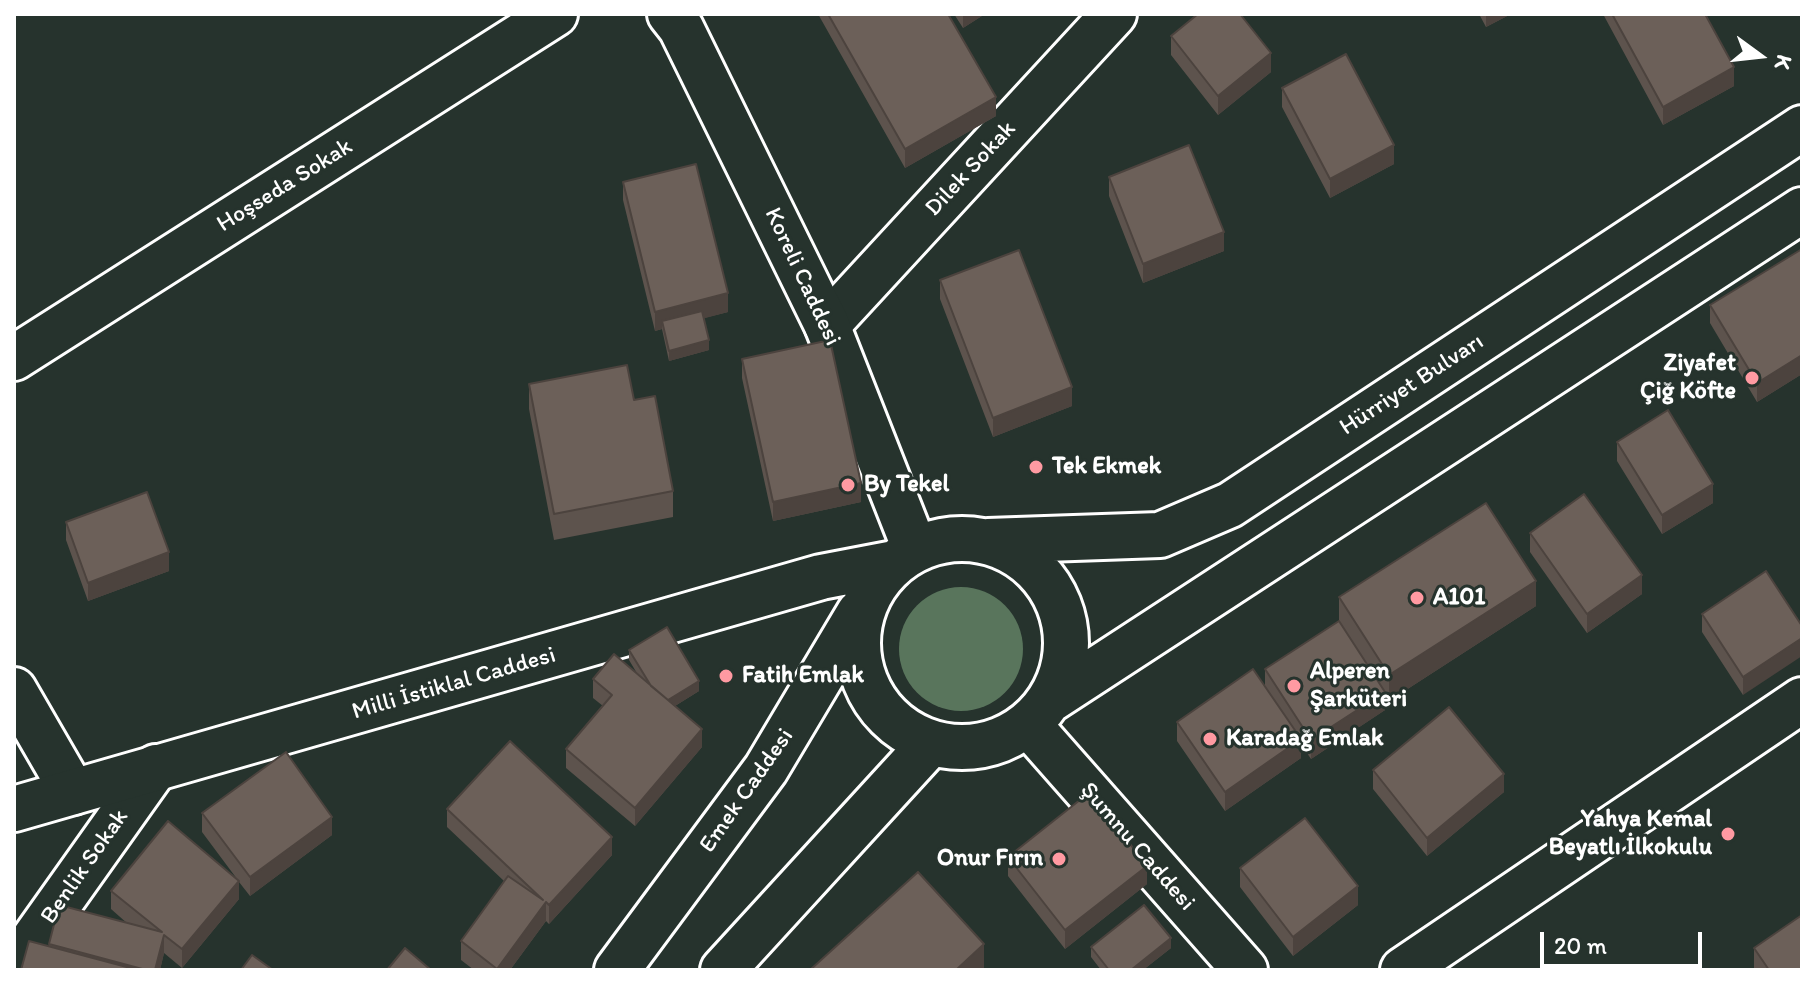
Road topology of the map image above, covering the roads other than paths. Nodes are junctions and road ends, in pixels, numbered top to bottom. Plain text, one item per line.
1 (555, 14) edge
2 (670, 14) edge
3 (1114, 14) edge
4 (1802, 128) edge
5 (1802, 210) edge
6 (827, 325) junction
7 (15, 358) edge
8 (988, 541) junction
9 (905, 556) junction
10 (865, 604) junction
11 (14, 690) edge
12 (1802, 700) edge
13 (1040, 712) junction
14 (930, 744) junction
15 (156, 767) junction
16 (73, 792) junction
17 (14, 809) edge
18 (14, 967) edge
19 (617, 970) edge
20 (723, 970) edge
21 (1245, 970) edge
22 (1403, 970) edge

1 - 7 street, Hoşseda Sokak
2 - 6 street, Koreli Caddesi
3 - 6 street, Dilek Sokak
4 - 8 street, Hürriyet Bulvarı
5 - 13 street
6 - 9 street, Koreli Caddesi
8 - 9 street
8 - 13 street
9 - 10 street
9 - 15 street, Milli İstiklal Caddesi
10 - 14 street
10 - 19 street, Emek Caddesi
11 - 16 street
12 - 22 street
13 - 14 street
13 - 21 street, Şumnu Caddesi
14 - 20 street
15 - 16 street, Milli İstiklal Caddesi
15 - 18 street, Benlik Sokak
16 - 17 street, Milli İstiklal Caddesi

